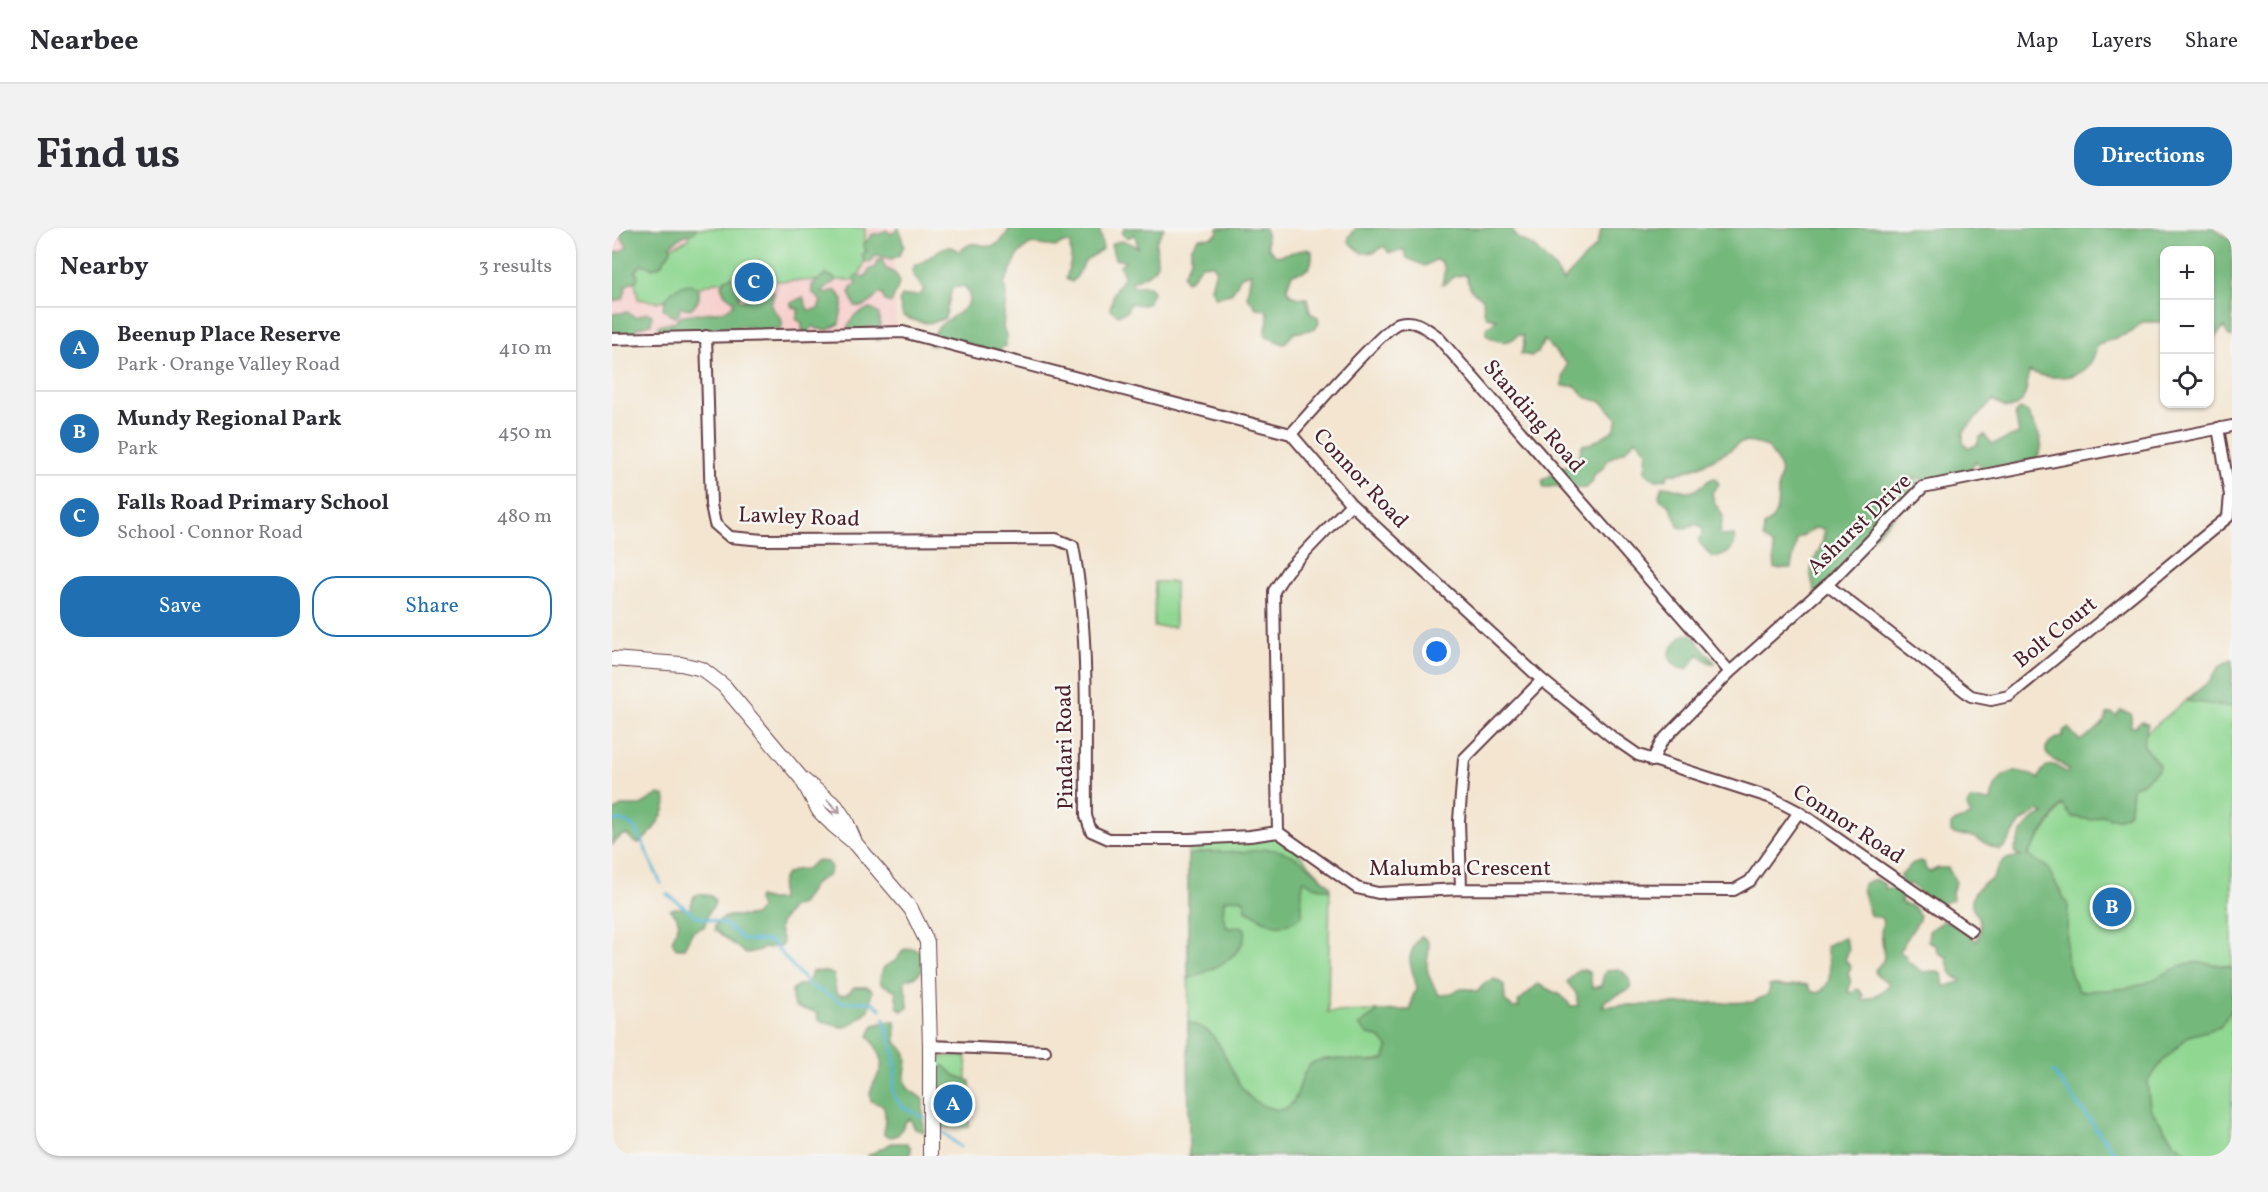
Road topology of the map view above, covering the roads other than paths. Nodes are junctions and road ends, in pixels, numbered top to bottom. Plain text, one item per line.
1 (706, 336) junction
2 (612, 339) edge
3 (2232, 426) edge
4 (2218, 428) junction
5 (1291, 434) junction
6 (1351, 504) junction
7 (1073, 546) joint
8 (1827, 585) junction
9 (612, 660) edge
10 (1730, 672) junction
11 (1542, 680) junction
12 (1652, 761) junction
13 (1799, 813) junction
14 (1278, 832) junction
15 (1461, 889) junction
16 (1971, 931) dead end
17 (930, 1046) junction
18 (1045, 1051) dead end
19 (930, 1156) edge

1 - 2 street, Connor Road
1 - 5 street, Connor Road
1 - 7 street, Lawley Road
3 - 4 street, Ashurst Drive
4 - 8 street, Ashurst Drive
4 - 8 street, Bolt Court
5 - 6 street, Connor Road
5 - 10 street, Standing Road
6 - 11 street, Connor Road
6 - 14 street
7 - 14 street, Pindari Road
8 - 10 street, Ashurst Drive
9 - 17 street
10 - 12 street, Ashurst Drive
11 - 12 street, Connor Road
11 - 15 street
12 - 13 street, Connor Road
13 - 15 street, Malumba Crescent
13 - 16 street, Connor Road
14 - 15 street, Malumba Crescent
17 - 18 street
17 - 19 street

